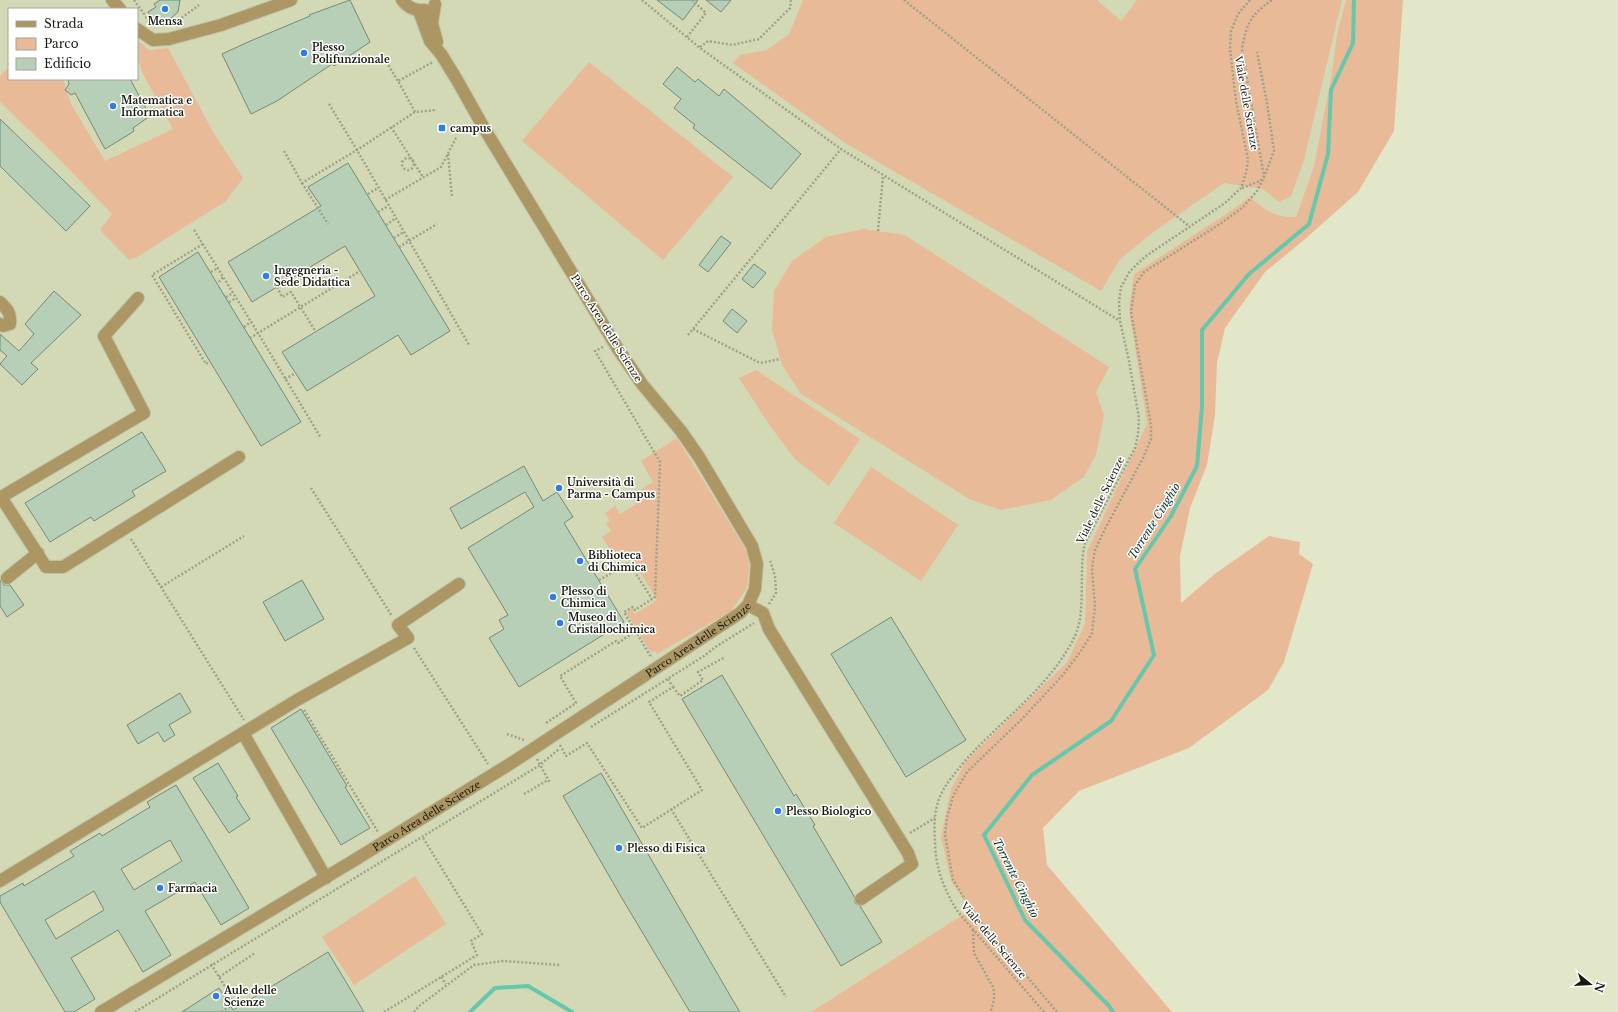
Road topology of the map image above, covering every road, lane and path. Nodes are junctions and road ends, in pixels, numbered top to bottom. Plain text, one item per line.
1 (112, 0) edge
2 (134, 0) edge
3 (291, 0) edge
4 (402, 0) edge
5 (642, 0) edge
6 (692, 0) edge
7 (791, 0) edge
8 (904, 0) edge
9 (1250, 0) edge
10 (1272, 0) edge
11 (436, 2) edge
12 (199, 5) dead end
13 (119, 8) edge
14 (419, 11) junction
15 (150, 22) dead end
16 (138, 30) edge
17 (175, 37) junction
18 (687, 37) junction
19 (700, 48) junction
20 (1257, 52) dead end
21 (382, 55) dead end
22 (442, 56) junction
23 (398, 81) junction
24 (329, 104) dead end
25 (436, 110) dead end
26 (415, 112) junction
27 (391, 127) junction
28 (456, 138) dead end
29 (841, 149) junction
30 (357, 150) junction
31 (284, 151) dead end
32 (448, 153) junction
33 (412, 160) junction
34 (883, 176) junction
35 (1264, 177) junction
36 (423, 178) junction
37 (302, 183) junction
38 (378, 188) junction
39 (1241, 188) junction
40 (368, 194) dead end
41 (452, 197) dead end
42 (385, 200) junction
43 (388, 206) junction
44 (378, 212) dead end
45 (396, 218) junction
46 (328, 224) dead end
47 (437, 224) dead end
48 (386, 225) dead end
49 (1189, 226) junction
50 (194, 230) dead end
51 (878, 231) dead end
52 (404, 232) junction
53 (394, 238) dead end
54 (409, 240) junction
55 (203, 244) junction
56 (399, 247) dead end
57 (218, 268) junction
58 (360, 271) dead end
59 (211, 272) dead end
60 (223, 277) junction
61 (219, 282) dead end
62 (277, 286) dead end
63 (233, 292) junction
64 (226, 297) dead end
65 (138, 298) dead end
66 (236, 298) junction
67 (0, 302) edge
68 (229, 302) dead end
69 (300, 308) junction
70 (179, 310) dead end
71 (175, 312) junction
72 (1120, 321) junction
73 (251, 322) junction
74 (0, 324) edge
75 (244, 327) dead end
76 (693, 329) junction
77 (316, 332) dead end
78 (258, 333) junction
79 (688, 335) dead end
80 (250, 338) dead end
81 (470, 344) dead end
82 (780, 359) dead end
83 (210, 361) dead end
84 (600, 361) dead end
85 (296, 373) dead end
86 (285, 379) junction
87 (321, 438) dead end
88 (239, 456) dead end
89 (311, 488) dead end
90 (4, 511) edge
91 (125, 528) junction
92 (244, 536) dead end
93 (38, 553) junction
94 (7, 578) dead end
95 (598, 580) dead end
96 (459, 584) dead end
97 (161, 587) junction
98 (652, 599) junction
99 (748, 605) junction
100 (398, 625) junction
101 (636, 631) junction
102 (408, 638) junction
103 (725, 657) dead end
104 (659, 666) junction
105 (673, 687) junction
106 (297, 700) junction
107 (542, 727) dead end
108 (247, 730) junction
109 (507, 734) dead end
110 (530, 736) dead end
111 (558, 741) dead end
112 (527, 745) junction
113 (494, 774) junction
114 (548, 780) junction
115 (550, 783) dead end
116 (524, 794) dead end
117 (671, 810) junction
118 (935, 817) junction
119 (422, 836) dead end
120 (900, 840) junction
121 (384, 842) junction
122 (326, 878) junction
123 (0, 881) edge
124 (861, 898) dead end
125 (973, 929) junction
126 (255, 953) dead end
127 (209, 961) dead end
128 (560, 965) dead end
129 (219, 977) junction
130 (441, 977) junction
131 (446, 984) junction
132 (786, 997) dead end
133 (101, 1012) edge
134 (221, 1012) edge
135 (384, 1012) edge
136 (414, 1012) edge
137 (990, 1012) edge
138 (1044, 1012) edge
139 (1057, 1012) edge

1 - 13 street
2 - 15 path
3 - 17 street
4 - 14 street
5 - 18 path
6 - 18 path
7 - 19 path
8 - 49 path
9 - 39 path, Viale delle Scienze
10 - 35 path
11 - 14 street
11 - 22 street, Parco Area delle Scienze
12 - 17 path
14 - 22 street, Parco Area delle Scienze
16 - 17 street
18 - 19 path
19 - 29 path
20 - 35 path
21 - 23 path
22 - 23 path
22 - 99 street, Parco Area delle Scienze
23 - 26 path
24 - 30 path
25 - 26 path
26 - 27 path
27 - 30 path
27 - 33 path
28 - 32 path
29 - 34 path
29 - 76 path
30 - 37 path
30 - 38 path
31 - 37 path
32 - 36 path
32 - 41 path
33 - 33 path
33 - 36 path
34 - 51 path
34 - 72 path
35 - 39 path
35 - 139 path
36 - 42 path
37 - 46 path
38 - 40 path
38 - 42 path
39 - 49 path, Viale delle Scienze
42 - 43 path
43 - 44 path
43 - 45 path
45 - 48 path
45 - 52 path
47 - 54 path
49 - 72 path, Viale delle Scienze
50 - 55 path
52 - 53 path
52 - 54 path
54 - 56 path
54 - 81 path
55 - 57 path
55 - 71 path
57 - 59 path
57 - 60 path
58 - 69 path
60 - 61 path
60 - 63 path
62 - 69 path
63 - 64 path
63 - 66 path
65 - 90 street
66 - 68 path
66 - 73 path
67 - 74 street
69 - 77 path
69 - 78 path
70 - 71 path
71 - 83 path
72 - 118 path, Viale delle Scienze
73 - 75 path
73 - 78 path
76 - 79 path
76 - 82 path
78 - 80 path
78 - 86 path
84 - 98 path
85 - 86 path
86 - 87 path
88 - 91 street
89 - 100 path
90 - 93 street
91 - 93 street
91 - 97 path
92 - 97 path
93 - 94 street
95 - 98 path
96 - 100 street
97 - 108 path
98 - 101 path
99 - 104 street, Parco Area delle Scienze
99 - 120 street
100 - 102 street
101 - 104 path
101 - 107 path
102 - 106 street
102 - 113 path
103 - 105 path
104 - 105 path
104 - 112 street, Parco Area delle Scienze
105 - 117 path
106 - 108 street
106 - 121 path
108 - 122 street
108 - 123 street
109 - 112 path
110 - 112 path
111 - 117 path
112 - 113 street, Parco Area delle Scienze
112 - 114 path
113 - 121 street, Parco Area delle Scienze
114 - 115 path
114 - 116 path
117 - 132 path
118 - 120 path
118 - 125 path, Viale delle Scienze
119 - 130 path
120 - 124 street
121 - 122 street, Parco Area delle Scienze
122 - 133 street, Parco Area delle Scienze
125 - 137 path
125 - 138 path, Viale delle Scienze
126 - 129 path
127 - 129 path
128 - 131 path
129 - 134 path
130 - 131 path
130 - 135 path
131 - 136 path

